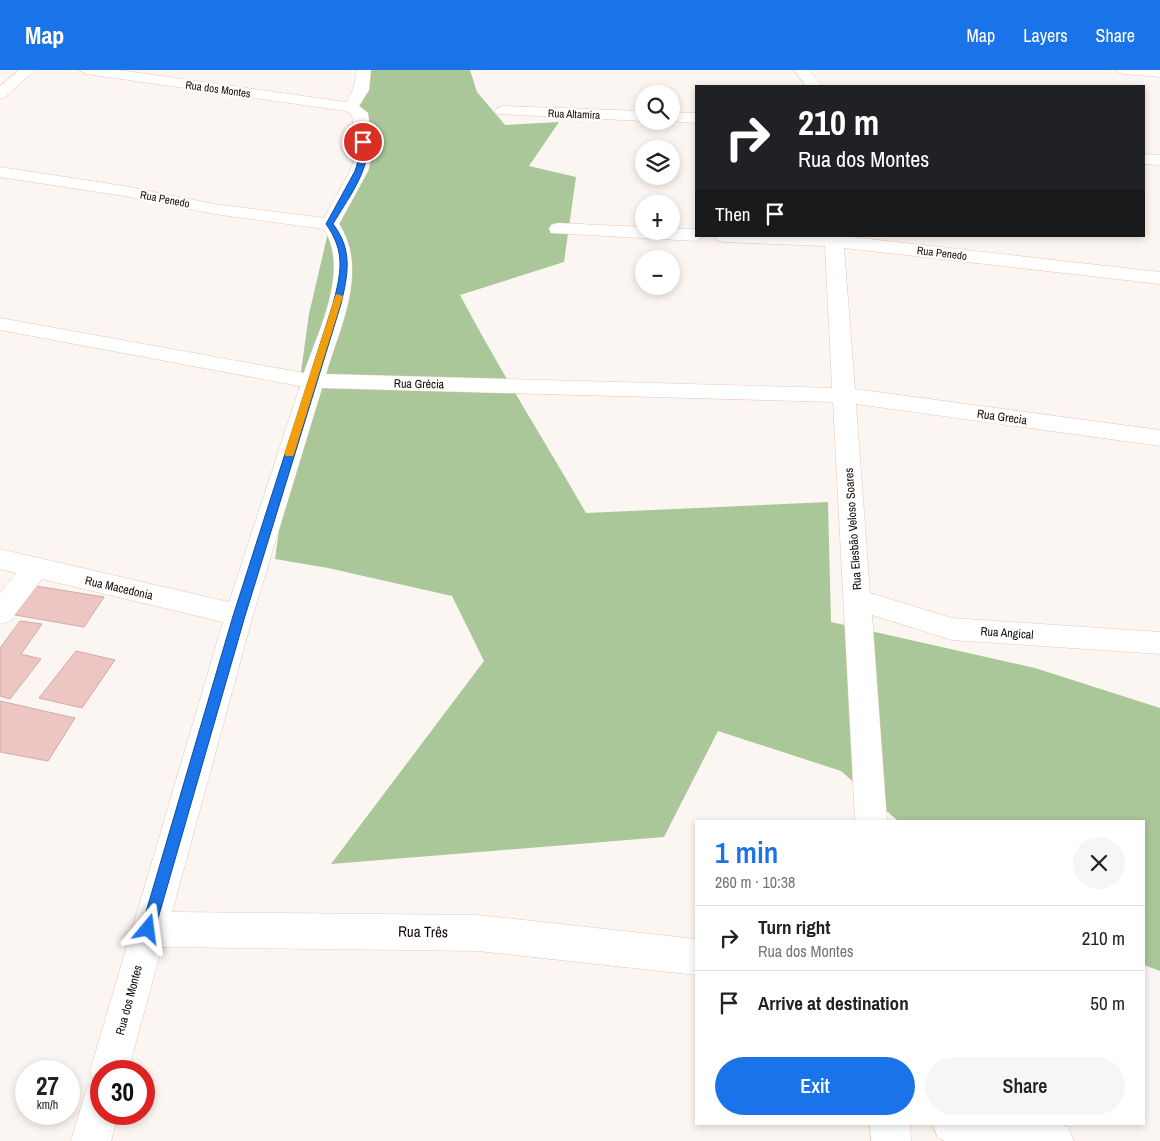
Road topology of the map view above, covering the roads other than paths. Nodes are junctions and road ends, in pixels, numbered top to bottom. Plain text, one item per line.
1 (28, 70) edge
2 (86, 70) edge
3 (206, 70) edge
4 (364, 70) edge
5 (801, 70) edge
6 (1122, 70) edge
7 (1160, 73) edge
8 (813, 85) edge
9 (209, 88) junction
10 (0, 94) edge
11 (350, 106) junction
12 (504, 112) dead end
13 (635, 116) edge
14 (680, 117) edge
15 (695, 118) edge
16 (1145, 159) edge
17 (1160, 160) edge
18 (0, 172) edge
19 (330, 224) junction
20 (558, 229) dead end
21 (695, 235) edge
22 (761, 237) edge
23 (834, 239) edge
24 (1160, 278) edge
25 (0, 324) edge
26 (312, 381) junction
27 (843, 395) junction
28 (1160, 438) edge
29 (0, 559) edge
30 (35, 568) junction
31 (858, 600) junction
32 (0, 613) edge
33 (239, 616) junction
34 (1160, 643) edge
35 (871, 820) edge
36 (148, 929) junction
37 (695, 957) edge
38 (113, 1060) edge
39 (890, 1125) edge
40 (958, 1125) edge
41 (891, 1141) edge
42 (1054, 1141) edge

1 - 10 street
2 - 9 street, Rua dos Montes
3 - 9 street
4 - 11 street
5 - 8 street
6 - 7 street
9 - 11 street, Rua dos Montes
11 - 19 street
12 - 13 street, Rua Altamira
14 - 15 street
16 - 17 street
18 - 19 street, Rua Penedo
19 - 26 street, Rua dos Montes
20 - 21 street
22 - 23 street, Rua Penedo
23 - 24 street, Rua Penedo
23 - 27 street, Rua Elesbão Veloso Soares
25 - 26 street, Rua Grécia
26 - 27 street, Rua Grécia
26 - 33 street, Rua dos Montes
27 - 28 street, Rua Grecia
27 - 31 street, Rua Elesbão Veloso Soares
29 - 30 street, Rua Macedonia
30 - 32 street
30 - 33 street, Rua Macedonia
31 - 34 street, Rua Angical
31 - 35 street, Rua Elesbão Veloso Soares
33 - 36 street, Rua dos Montes
36 - 37 street, Rua Três
36 - 38 street, Rua dos Montes
39 - 41 street
40 - 42 street

